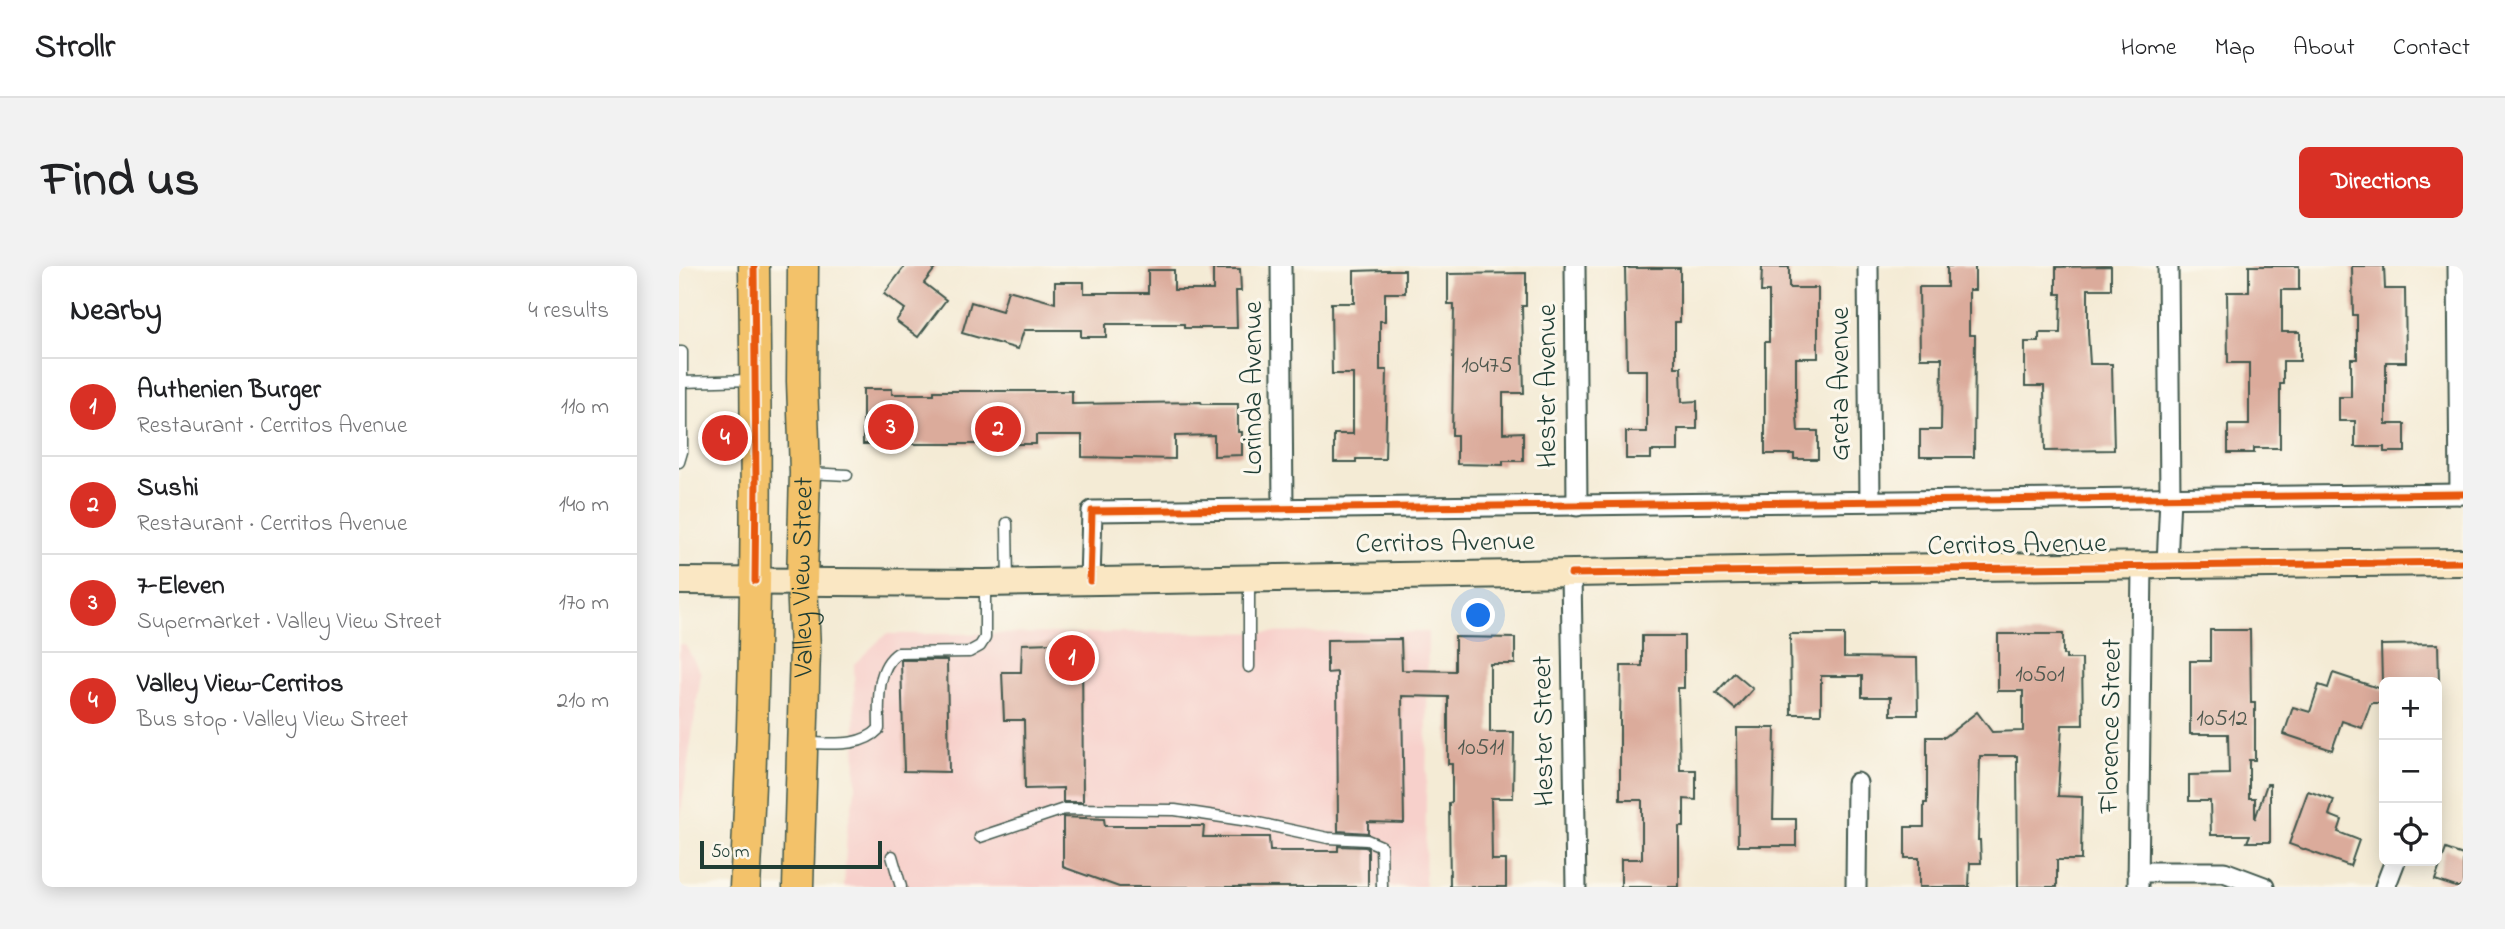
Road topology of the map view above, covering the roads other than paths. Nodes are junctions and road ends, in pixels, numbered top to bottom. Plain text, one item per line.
1 (754, 266) edge
2 (803, 266) edge
3 (1281, 266) edge
4 (1575, 266) edge
5 (1868, 266) edge
6 (2168, 266) edge
7 (2458, 266) edge
8 (679, 352) edge
9 (756, 380) junction
10 (682, 382) junction
11 (679, 462) edge
12 (805, 473) junction
13 (847, 475) dead end
14 (2462, 494) edge
15 (2170, 497) junction
16 (1870, 501) junction
17 (1577, 506) junction
18 (1283, 509) junction
19 (1007, 523) dead end
20 (2463, 562) edge
21 (2154, 565) junction
22 (1571, 574) junction
23 (1249, 579) junction
24 (679, 581) edge
25 (755, 581) junction
26 (802, 581) junction
27 (1090, 581) junction
28 (997, 583) junction
29 (1249, 667) dead end
30 (802, 744) junction
31 (1857, 783) dead end
32 (980, 837) dead end
33 (892, 856) dead end
34 (2393, 866) edge
35 (2138, 880) edge
36 (745, 887) edge
37 (798, 887) edge
38 (901, 887) edge
39 (1383, 887) edge
40 (1576, 887) edge
41 (1856, 887) edge
42 (2264, 887) edge
43 (2385, 887) edge

1 - 9 main road, Valley View Street
2 - 12 main road, Valley View Street
3 - 18 street, Lorinda Avenue
4 - 17 street, Hester Avenue
5 - 16 street, Greta Avenue
6 - 15 street, Florence Street
7 - 14 street
8 - 10 lane
9 - 10 lane
9 - 25 main road, Valley View Street
10 - 11 lane
12 - 13 lane
12 - 26 main road, Valley View Street
14 - 15 street
15 - 16 street
15 - 21 street, Florence Street
16 - 17 street
17 - 18 street
18 - 27 street
19 - 28 lane
20 - 21 main road, Cerritos Avenue
21 - 22 main road, Cerritos Avenue
21 - 35 street, Florence Street
22 - 23 main road, Cerritos Avenue
22 - 40 street, Hester Street
23 - 27 main road, Cerritos Avenue
23 - 29 lane
24 - 25 main road, Cerritos Avenue
25 - 26 main road, Cerritos Avenue
25 - 36 main road, Valley View Street
26 - 28 main road, Cerritos Avenue
26 - 30 main road, Valley View Street
27 - 28 main road, Cerritos Avenue
28 - 30 lane
30 - 37 main road, Valley View Street
31 - 41 street
32 - 39 lane
33 - 38 lane
34 - 43 street
35 - 42 street

